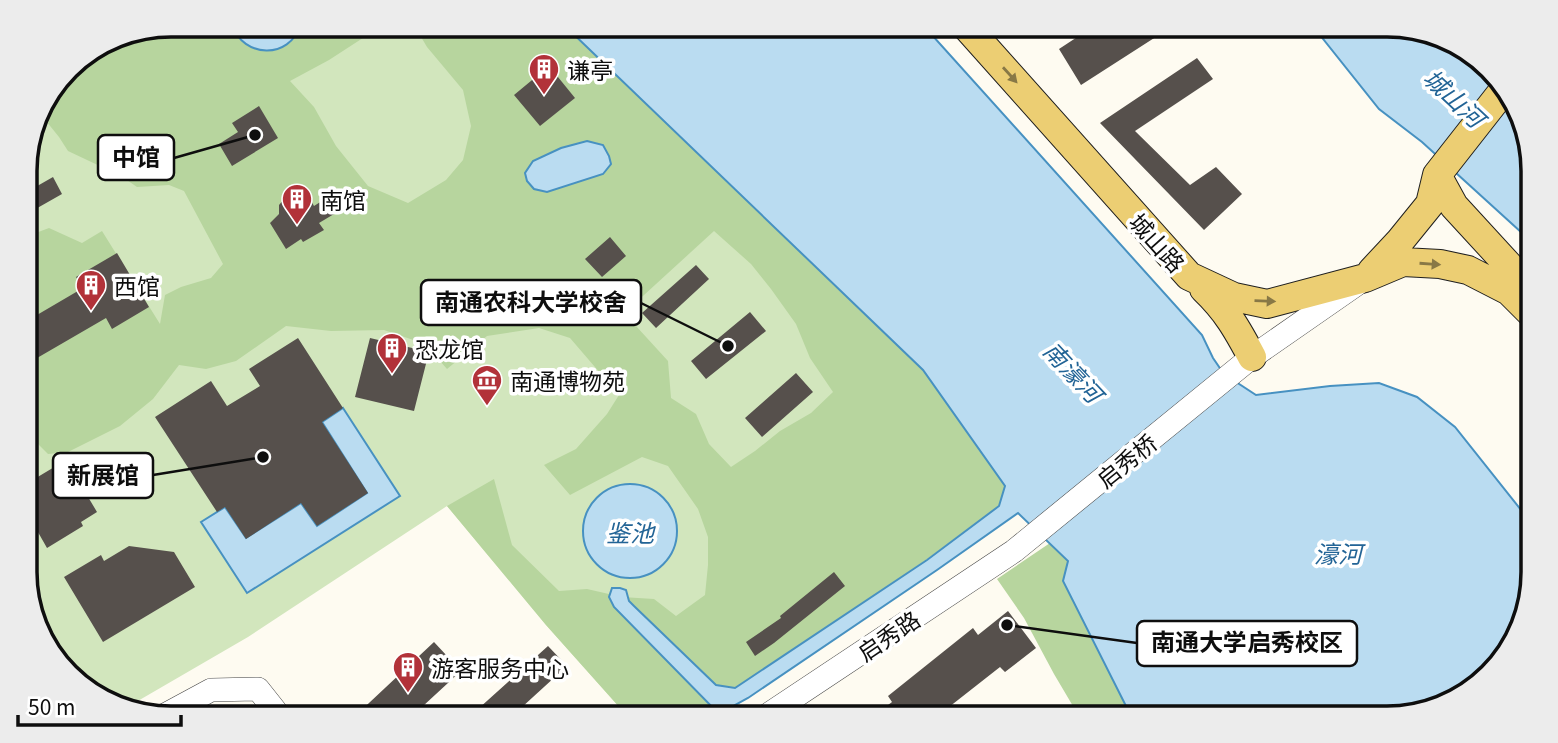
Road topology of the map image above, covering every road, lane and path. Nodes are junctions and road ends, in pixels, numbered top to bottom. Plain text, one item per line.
1 (976, 37) edge
2 (1499, 97) edge
3 (1441, 171) junction
4 (1189, 276) junction
5 (1365, 278) junction
6 (1521, 279) edge
7 (1521, 303) edge
8 (1245, 363) junction
9 (1014, 551) joint
10 (181, 706) edge
11 (271, 706) edge
12 (781, 706) edge

1 -> 4 main road, 城山路
2 - 3 main road
3 - 5 main road
3 - 6 main road
4 -> 5 main road, 城山路
4 - 8 main road
5 -> 7 main road, 城山路
5 - 8 street
8 - 9 street, 启秀桥
9 - 12 street, 启秀路
10 - 11 street

